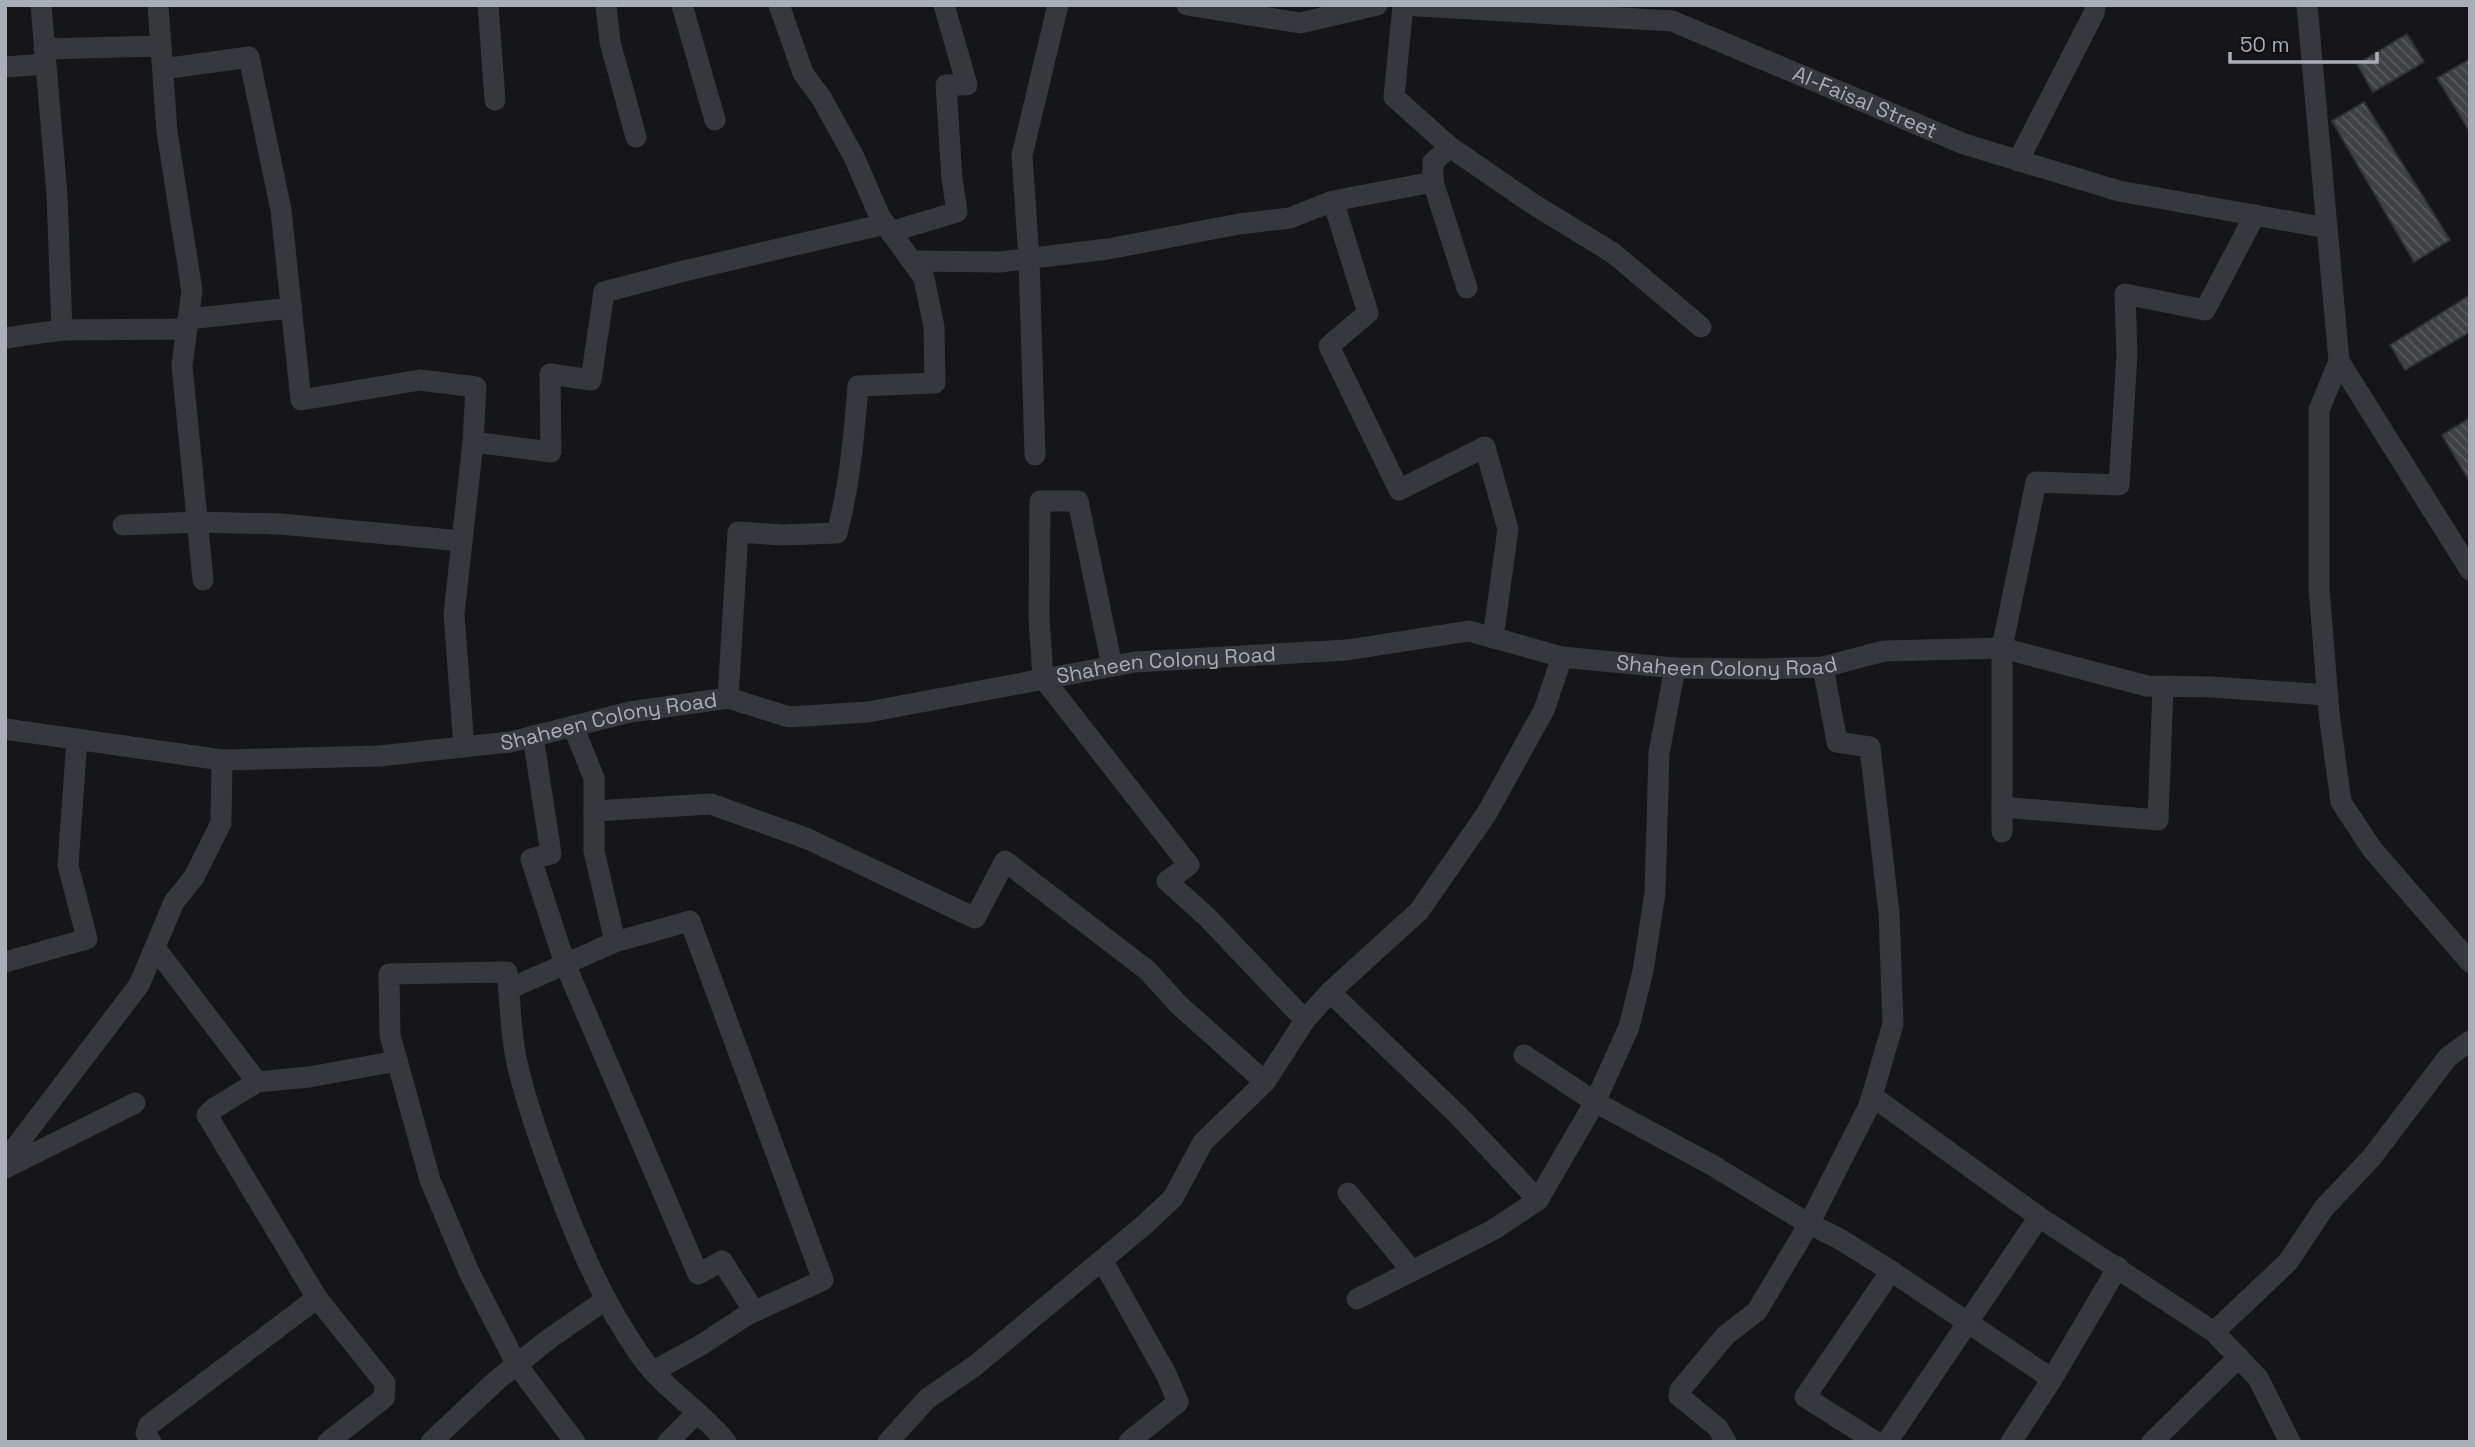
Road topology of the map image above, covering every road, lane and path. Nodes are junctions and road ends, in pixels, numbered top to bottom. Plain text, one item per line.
1 (41, 5) edge
2 (158, 5) edge
3 (488, 5) edge
4 (607, 5) edge
5 (682, 5) edge
6 (779, 5) edge
7 (944, 5) edge
8 (1058, 5) edge
9 (1187, 5) edge
10 (1377, 5) edge
11 (1402, 5) edge
12 (2095, 5) edge
13 (1445, 7) edge
14 (2302, 7) edge
15 (1301, 14) edge
16 (161, 46) junction
17 (44, 56) junction
18 (5, 67) edge
19 (163, 69) junction
20 (495, 100) dead end
21 (715, 120) dead end
22 (636, 137) dead end
23 (1450, 146) junction
24 (2018, 161) junction
25 (1433, 182) junction
26 (1333, 201) junction
27 (2255, 215) junction
28 (888, 228) junction
29 (2327, 228) junction
30 (1029, 258) junction
31 (912, 261) junction
32 (1467, 288) dead end
33 (292, 308) junction
34 (188, 324) junction
35 (1701, 327) dead end
36 (62, 330) junction
37 (5, 338) edge
38 (2339, 361) junction
39 (473, 442) junction
40 (1035, 454) dead end
41 (198, 523) junction
42 (123, 525) dead end
43 (462, 541) junction
44 (2470, 570) edge
45 (204, 580) dead end
46 (1493, 638) junction
47 (2002, 648) junction
48 (1562, 657) junction
49 (1112, 666) junction
50 (1823, 667) junction
51 (1675, 668) junction
52 (1043, 678) junction
53 (2163, 687) junction
54 (2328, 695) junction
55 (728, 698) junction
56 (573, 726) junction
57 (5, 729) edge
58 (533, 736) junction
59 (77, 739) junction
60 (464, 747) junction
61 (222, 760) junction
62 (2002, 807) junction
63 (594, 811) junction
64 (2002, 832) dead end
65 (614, 942) junction
66 (156, 949) junction
67 (5, 962) edge
68 (2470, 962) edge
69 (565, 964) junction
70 (509, 989) junction
71 (1329, 992) junction
72 (1305, 1020) junction
73 (2470, 1041) edge
74 (1524, 1055) dead end
75 (397, 1061) junction
76 (257, 1082) junction
77 (1265, 1082) junction
78 (1872, 1096) junction
79 (1595, 1102) junction
80 (135, 1103) dead end
81 (5, 1161) edge
82 (5, 1168) edge
83 (1348, 1193) dead end
84 (1538, 1200) junction
85 (2039, 1217) junction
86 (1809, 1224) junction
87 (1102, 1260) junction
88 (2118, 1267) junction
89 (1412, 1271) junction
90 (1891, 1271) junction
91 (317, 1298) junction
92 (1357, 1299) dead end
93 (605, 1300) junction
94 (754, 1311) junction
95 (1966, 1322) junction
96 (2214, 1332) junction
97 (2239, 1357) junction
98 (517, 1365) junction
99 (654, 1371) junction
100 (2052, 1379) junction
101 (696, 1413) junction
102 (2282, 1437) edge
103 (151, 1442) edge
104 (328, 1442) edge
105 (431, 1442) edge
106 (575, 1442) edge
107 (668, 1442) edge
108 (726, 1442) edge
109 (888, 1442) edge
110 (1129, 1442) edge
111 (1726, 1442) edge
112 (1876, 1442) edge
113 (1887, 1442) edge
114 (2011, 1442) edge
115 (2152, 1442) edge

1 - 17 street
2 - 16 street
3 - 20 street
4 - 22 street
5 - 21 street
6 - 28 street
7 - 28 street
8 - 30 street
9 - 15 street
10 - 15 street
11 - 13 street, Al-Faisal Street
11 - 23 street
12 - 24 street
13 - 24 street, Al-Faisal Street
14 - 29 street
16 - 17 street
16 - 19 street
17 - 18 street
17 - 36 street
19 - 33 street
19 - 34 street
23 - 25 street
23 - 35 street
24 - 27 street, Al-Faisal Street
25 - 26 street
25 - 32 street
26 - 30 street
26 - 46 street
27 - 29 street, Al-Faisal Street
27 - 47 street
28 - 31 street
28 - 39 street
29 - 38 street
30 - 31 street
30 - 40 street
31 - 55 street
33 - 34 street
33 - 39 street
34 - 36 street
34 - 41 street
36 - 37 street
38 - 44 street
38 - 54 street
39 - 43 street
41 - 42 street
41 - 43 street
41 - 45 street
43 - 60 street
46 - 48 street, Shaheen Colony Road
46 - 49 street, Shaheen Colony Road
47 - 50 street, Shaheen Colony Road
47 - 53 street, Shaheen Colony Road
47 - 62 street
48 - 51 street, Shaheen Colony Road
48 - 71 street
49 - 52 street, Shaheen Colony Road
49 - 52 street
50 - 51 street, Shaheen Colony Road
50 - 78 street
51 - 79 street
52 - 55 street, Shaheen Colony Road
52 - 72 street
53 - 54 street, Shaheen Colony Road
53 - 62 street
54 - 68 street
55 - 56 street, Shaheen Colony Road
56 - 58 street, Shaheen Colony Road
56 - 63 street
57 - 59 street, Shaheen Colony Road
58 - 60 street, Shaheen Colony Road
58 - 69 street
59 - 61 street, Shaheen Colony Road
59 - 67 street
60 - 61 street, Shaheen Colony Road
61 - 66 street
62 - 64 street
63 - 65 street
63 - 77 street
65 - 69 street
65 - 94 street
66 - 76 street
66 - 81 street
69 - 70 street
69 - 94 street
70 - 75 street
70 - 93 street
71 - 72 street
71 - 84 street
72 - 77 street
73 - 96 street
74 - 79 street
75 - 76 street
75 - 98 street
76 - 91 street
77 - 87 street
78 - 85 street
78 - 86 street
79 - 84 street
79 - 86 street
80 - 82 street
83 - 89 street
84 - 89 street
85 - 88 street
85 - 95 street
86 - 90 street
86 - 111 street
87 - 109 street
87 - 110 street
88 - 96 street
88 - 100 street
89 - 92 street
90 - 95 street
90 - 112 street
91 - 103 street
91 - 104 street
93 - 98 street
93 - 99 street
94 - 99 street
95 - 100 street
95 - 113 street
96 - 97 street
97 - 102 street
97 - 115 street
98 - 105 street
98 - 106 street
99 - 101 street
100 - 114 street
101 - 107 street
101 - 108 street

